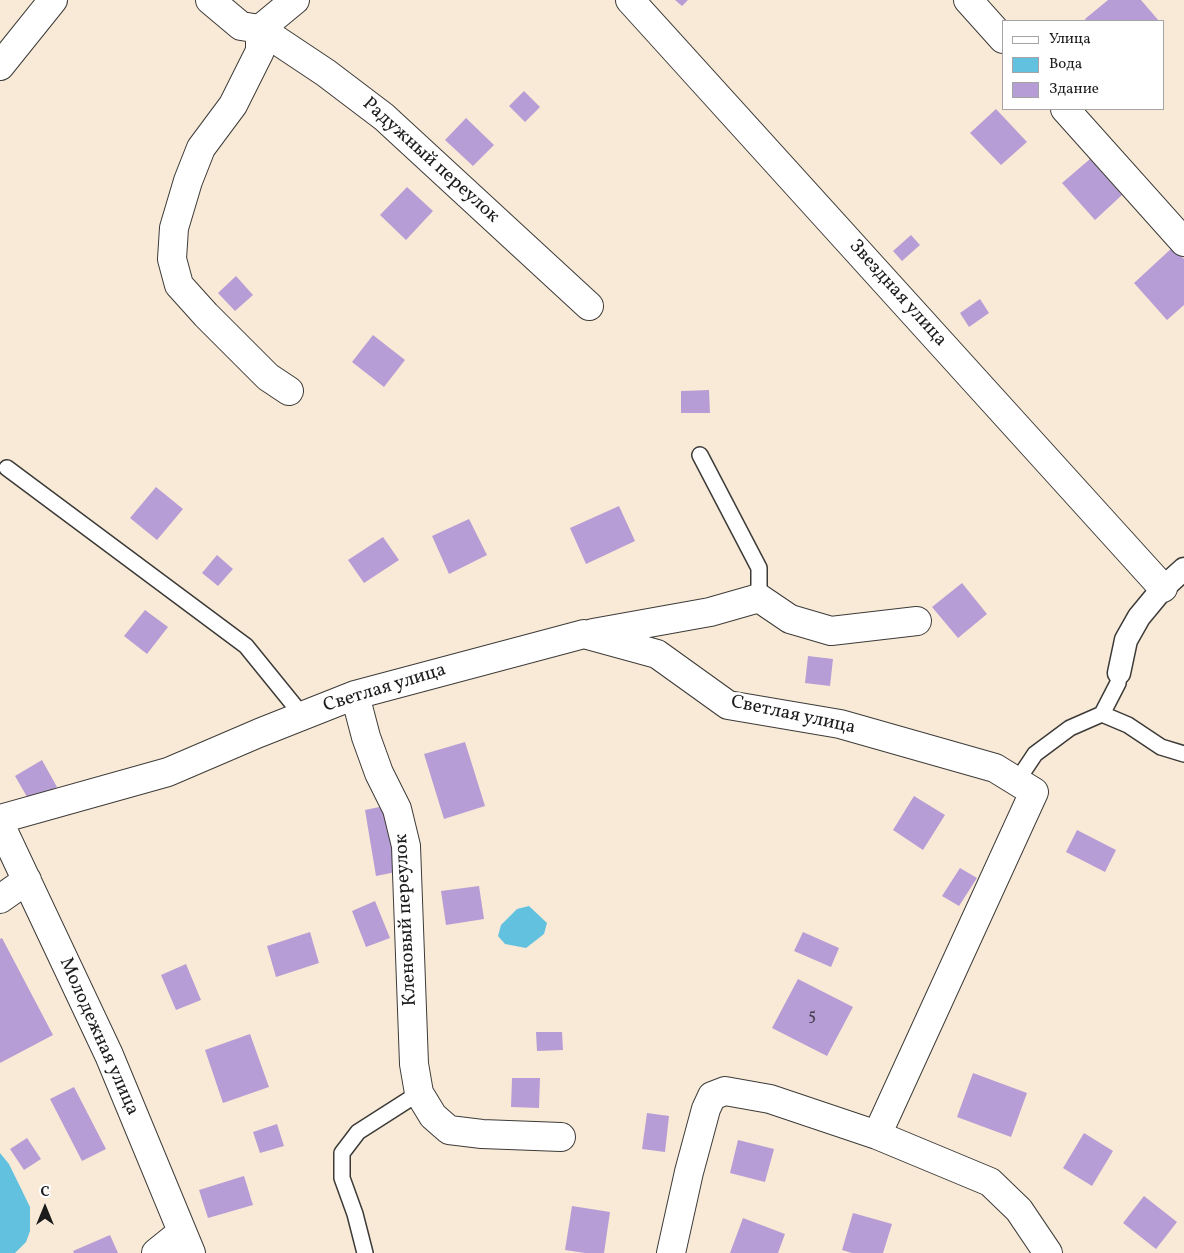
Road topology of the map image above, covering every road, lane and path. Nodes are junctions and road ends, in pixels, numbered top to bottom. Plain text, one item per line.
1 (53, 0) edge
2 (210, 0) edge
3 (296, 0) edge
4 (630, 0) edge
5 (968, 0) edge
6 (260, 29) junction
7 (1002, 38) edge
8 (0, 66) edge
9 (1066, 110) edge
10 (1184, 242) edge
11 (590, 306) dead end
12 (290, 391) dead end
13 (700, 455) dead end
14 (7, 468) dead end
15 (1184, 569) edge
16 (1163, 588) junction
17 (759, 598) junction
18 (916, 621) dead end
19 (584, 634) junction
20 (1119, 673) joint
21 (355, 695) junction
22 (1102, 714) junction
23 (302, 715) junction
24 (1184, 754) edge
25 (1017, 781) junction
26 (0, 819) edge
27 (0, 824) edge
28 (27, 880) junction
29 (0, 899) edge
30 (419, 1093) junction
31 (876, 1135) junction
32 (561, 1136) dead end
33 (187, 1242) edge
34 (156, 1253) edge
35 (365, 1253) edge
36 (671, 1253) edge
37 (1048, 1253) edge

1 - 8 street
2 - 6 street, Радужный переулок
3 - 6 street
4 - 16 street, Звездная улица
5 - 7 street
6 - 11 street, Радужный переулок
6 - 12 street
9 - 10 street
13 - 17 lane
14 - 23 lane
15 - 16 street
16 - 20 street
17 - 18 street
17 - 19 street
19 - 21 street, Светлая улица
19 - 25 street, Светлая улица
20 - 22 lane
21 - 23 street, Светлая улица
21 - 30 street, Кленовый переулок
22 - 24 lane
22 - 25 lane
23 - 26 street, Светлая улица
25 - 31 street, Светлая улица
27 - 28 street, Молодежная улица
28 - 29 street
28 - 33 street, Молодежная улица
30 - 32 street
30 - 35 lane
31 - 36 street
31 - 37 street
33 - 34 street

